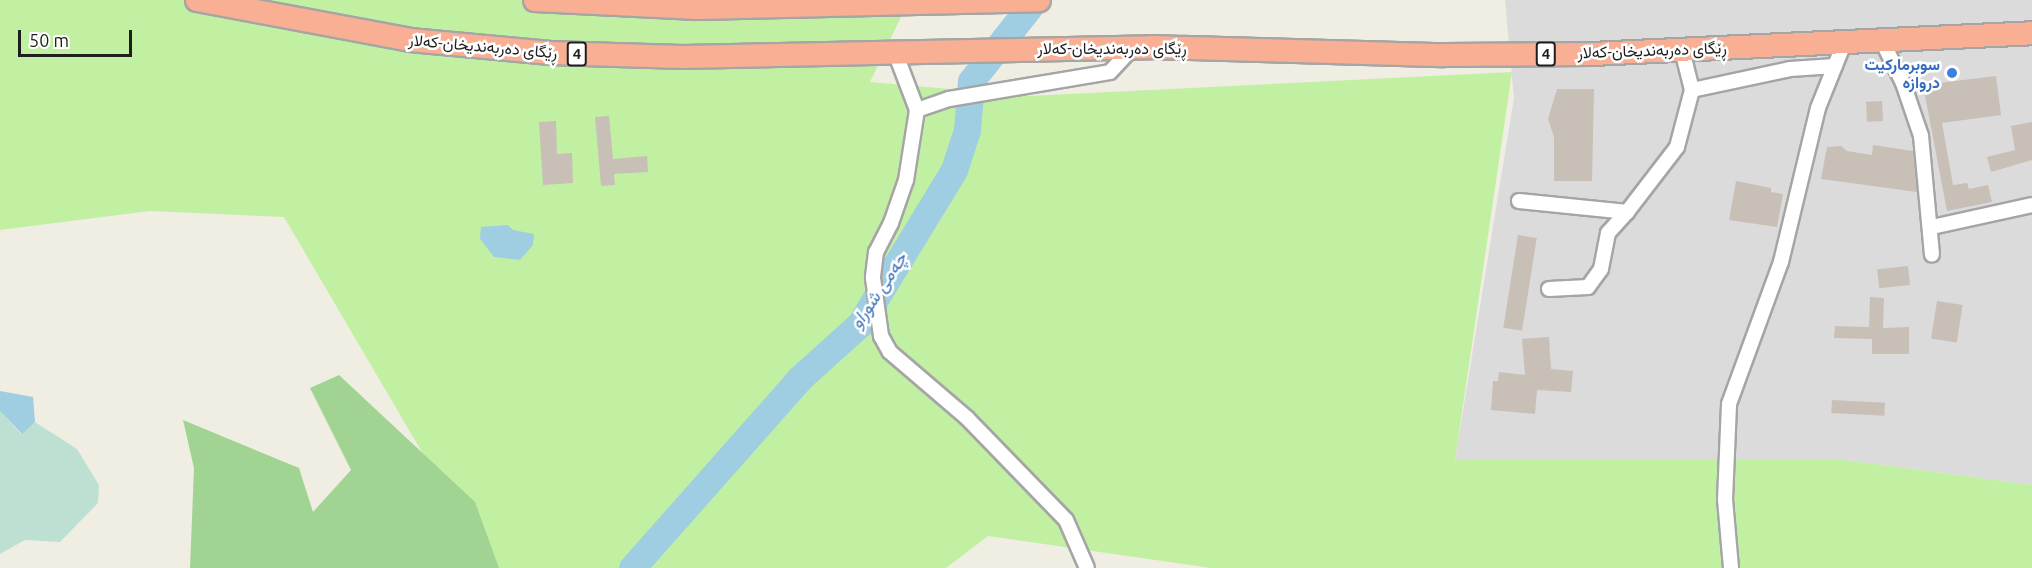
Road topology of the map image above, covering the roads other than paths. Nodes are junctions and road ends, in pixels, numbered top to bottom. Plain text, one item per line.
1 (197, 0) edge
2 (535, 0) edge
3 (1039, 0) edge
4 (230, 4) edge
5 (2032, 33) edge
6 (1881, 39) junction
7 (1845, 41) junction
8 (1134, 47) junction
9 (1682, 50) junction
10 (895, 52) junction
11 (1835, 66) junction
12 (1692, 90) junction
13 (917, 110) junction
14 (1519, 201) dead end
15 (2032, 205) edge
16 (1627, 212) junction
17 (1932, 227) junction
18 (1932, 254) dead end
19 (1549, 289) dead end
20 (1087, 568) edge
21 (1731, 568) edge

1 - 4 highway, ڕێگای دەربەندیخان-کەلار / 4
2 - 3 highway
4 - 10 highway, ڕێگای دەربەندیخان-کەلار / 4
5 - 6 highway, ڕێگای دەربەندیخان-کەلار / 4
6 - 7 highway, ڕێگای دەربەندیخان-کەلار / 4
6 - 17 street
7 - 9 highway, ڕێگای دەربەندیخان-کەلار / 4
7 - 11 street
8 - 9 highway, ڕێگای دەربەندیخان-کەلار / 4
8 - 10 highway, ڕێگای دەربەندیخان-کەلار / 4
8 - 13 street
9 - 12 street
10 - 13 street
11 - 12 street
11 - 21 street
12 - 16 street
13 - 20 street
14 - 16 street
15 - 17 street
16 - 19 street
17 - 18 street

